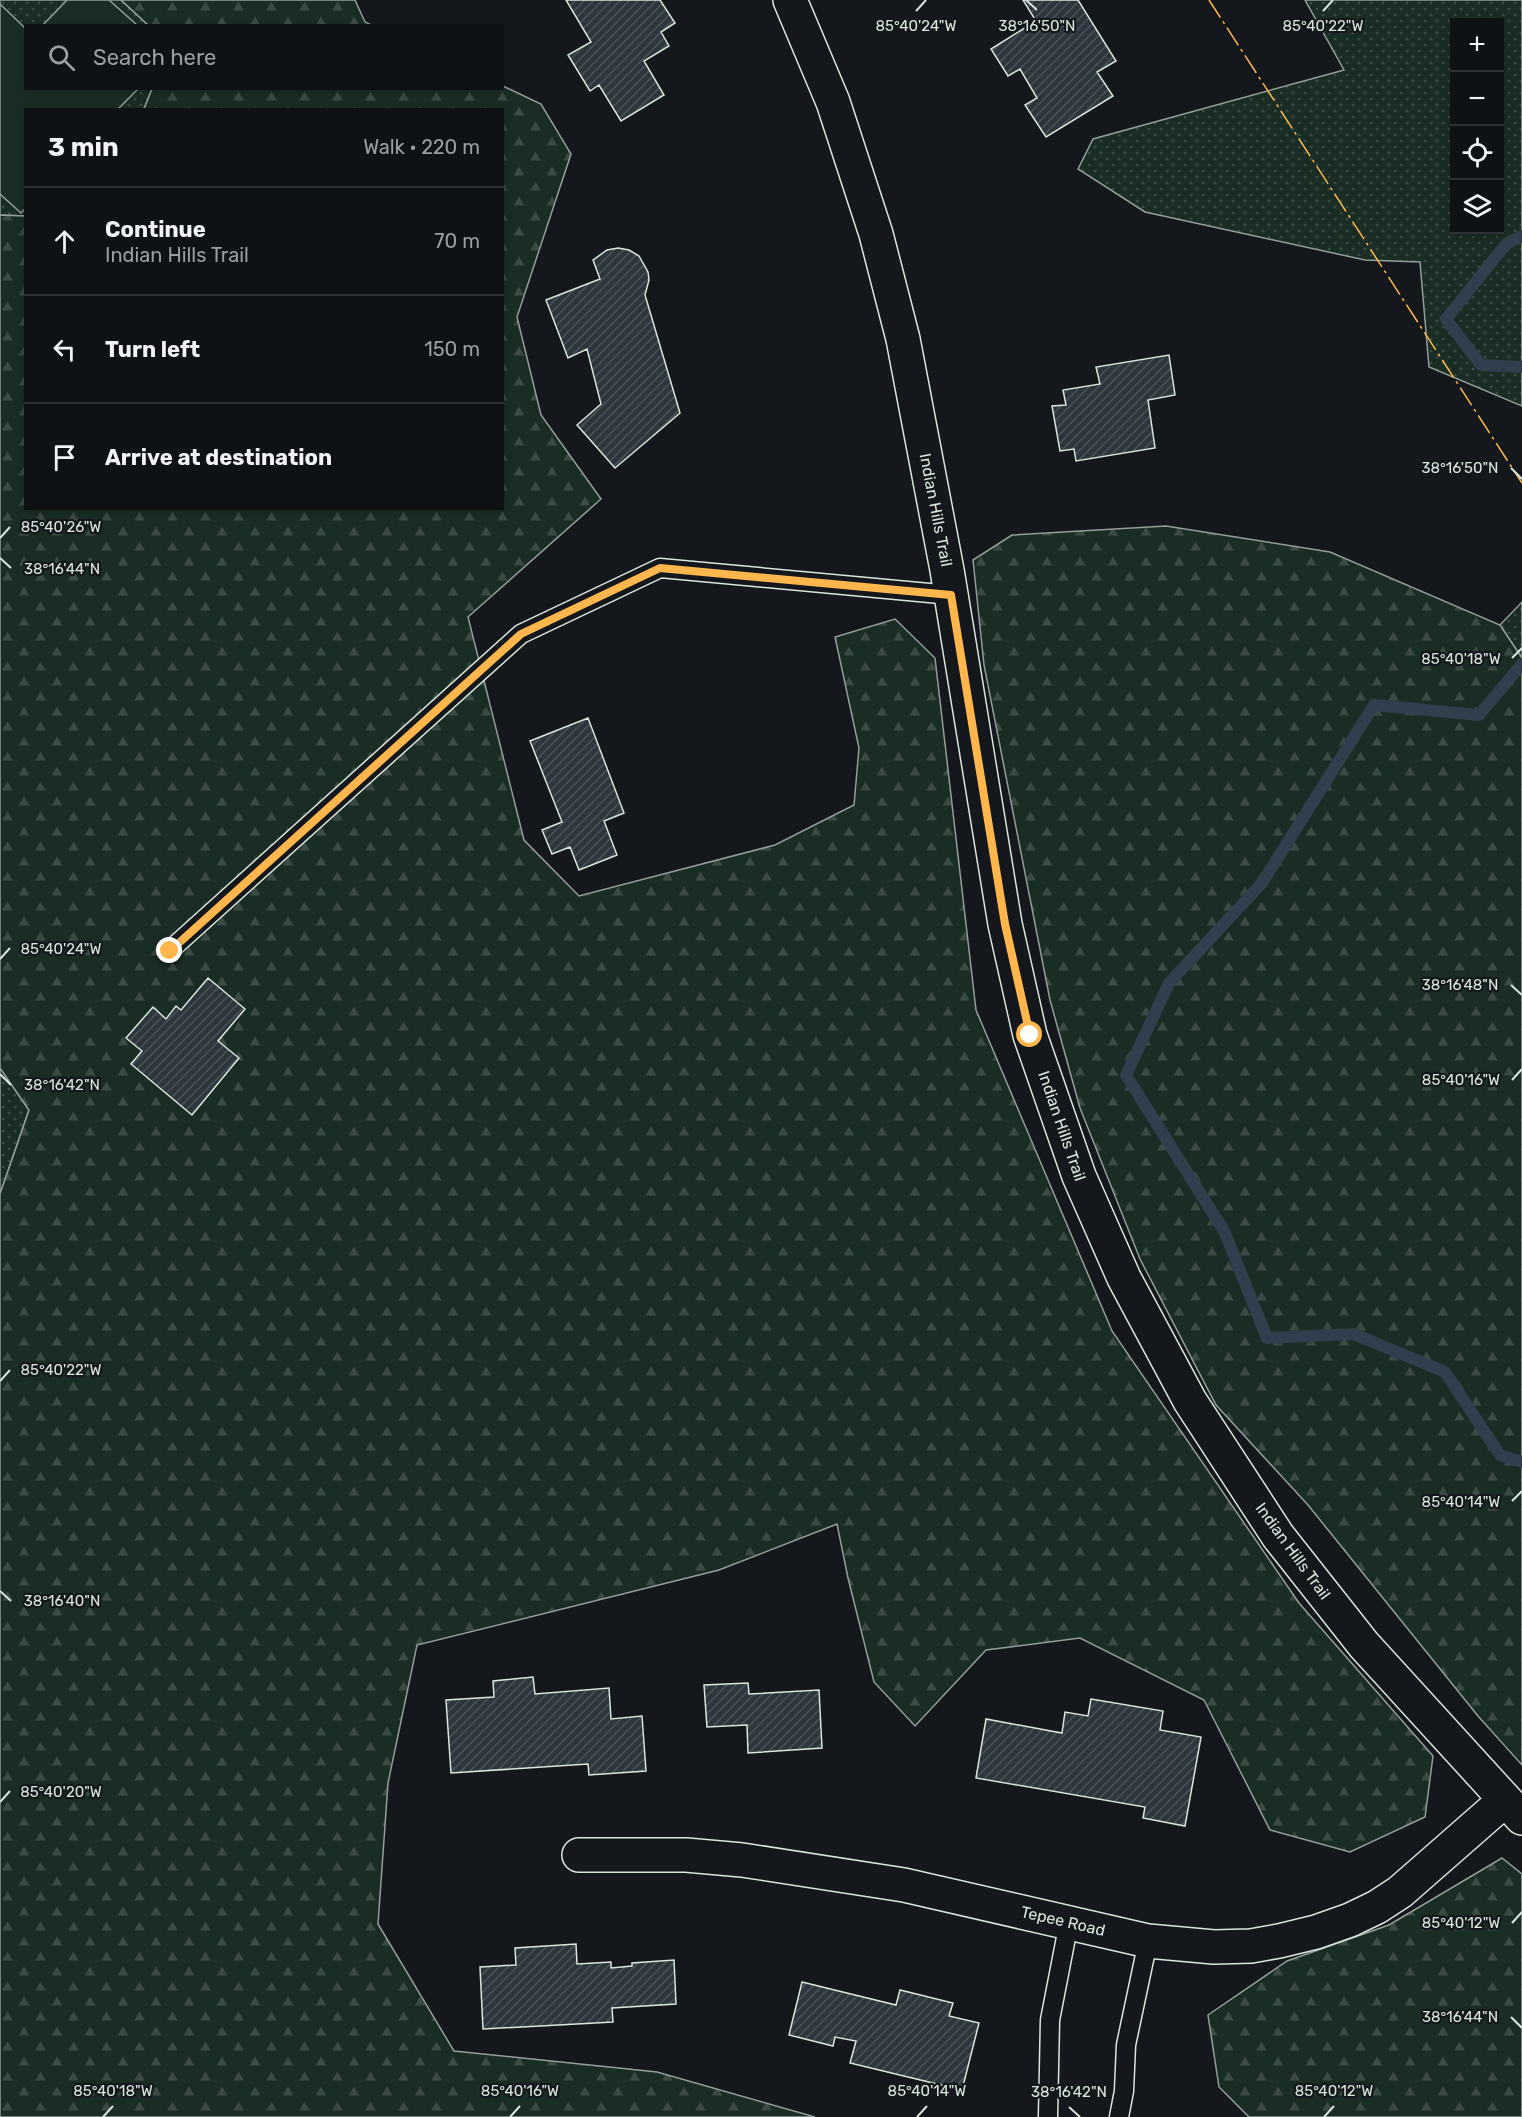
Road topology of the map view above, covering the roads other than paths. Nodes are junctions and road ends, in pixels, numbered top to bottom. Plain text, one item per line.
1 (790, 0) edge
2 (951, 595) junction
3 (170, 951) dead end
4 (1514, 1809) edge
5 (579, 1855) dead end
6 (1069, 1923) junction
7 (1148, 1941) junction
8 (1048, 2117) edge
9 (1119, 2117) edge

1 - 2 street, Indian Hills Trail
2 - 3 lane
2 - 4 street, Indian Hills Trail
4 - 7 street, Tepee Road
5 - 6 street, Tepee Road
6 - 7 street, Tepee Road
6 - 8 lane
7 - 9 lane

